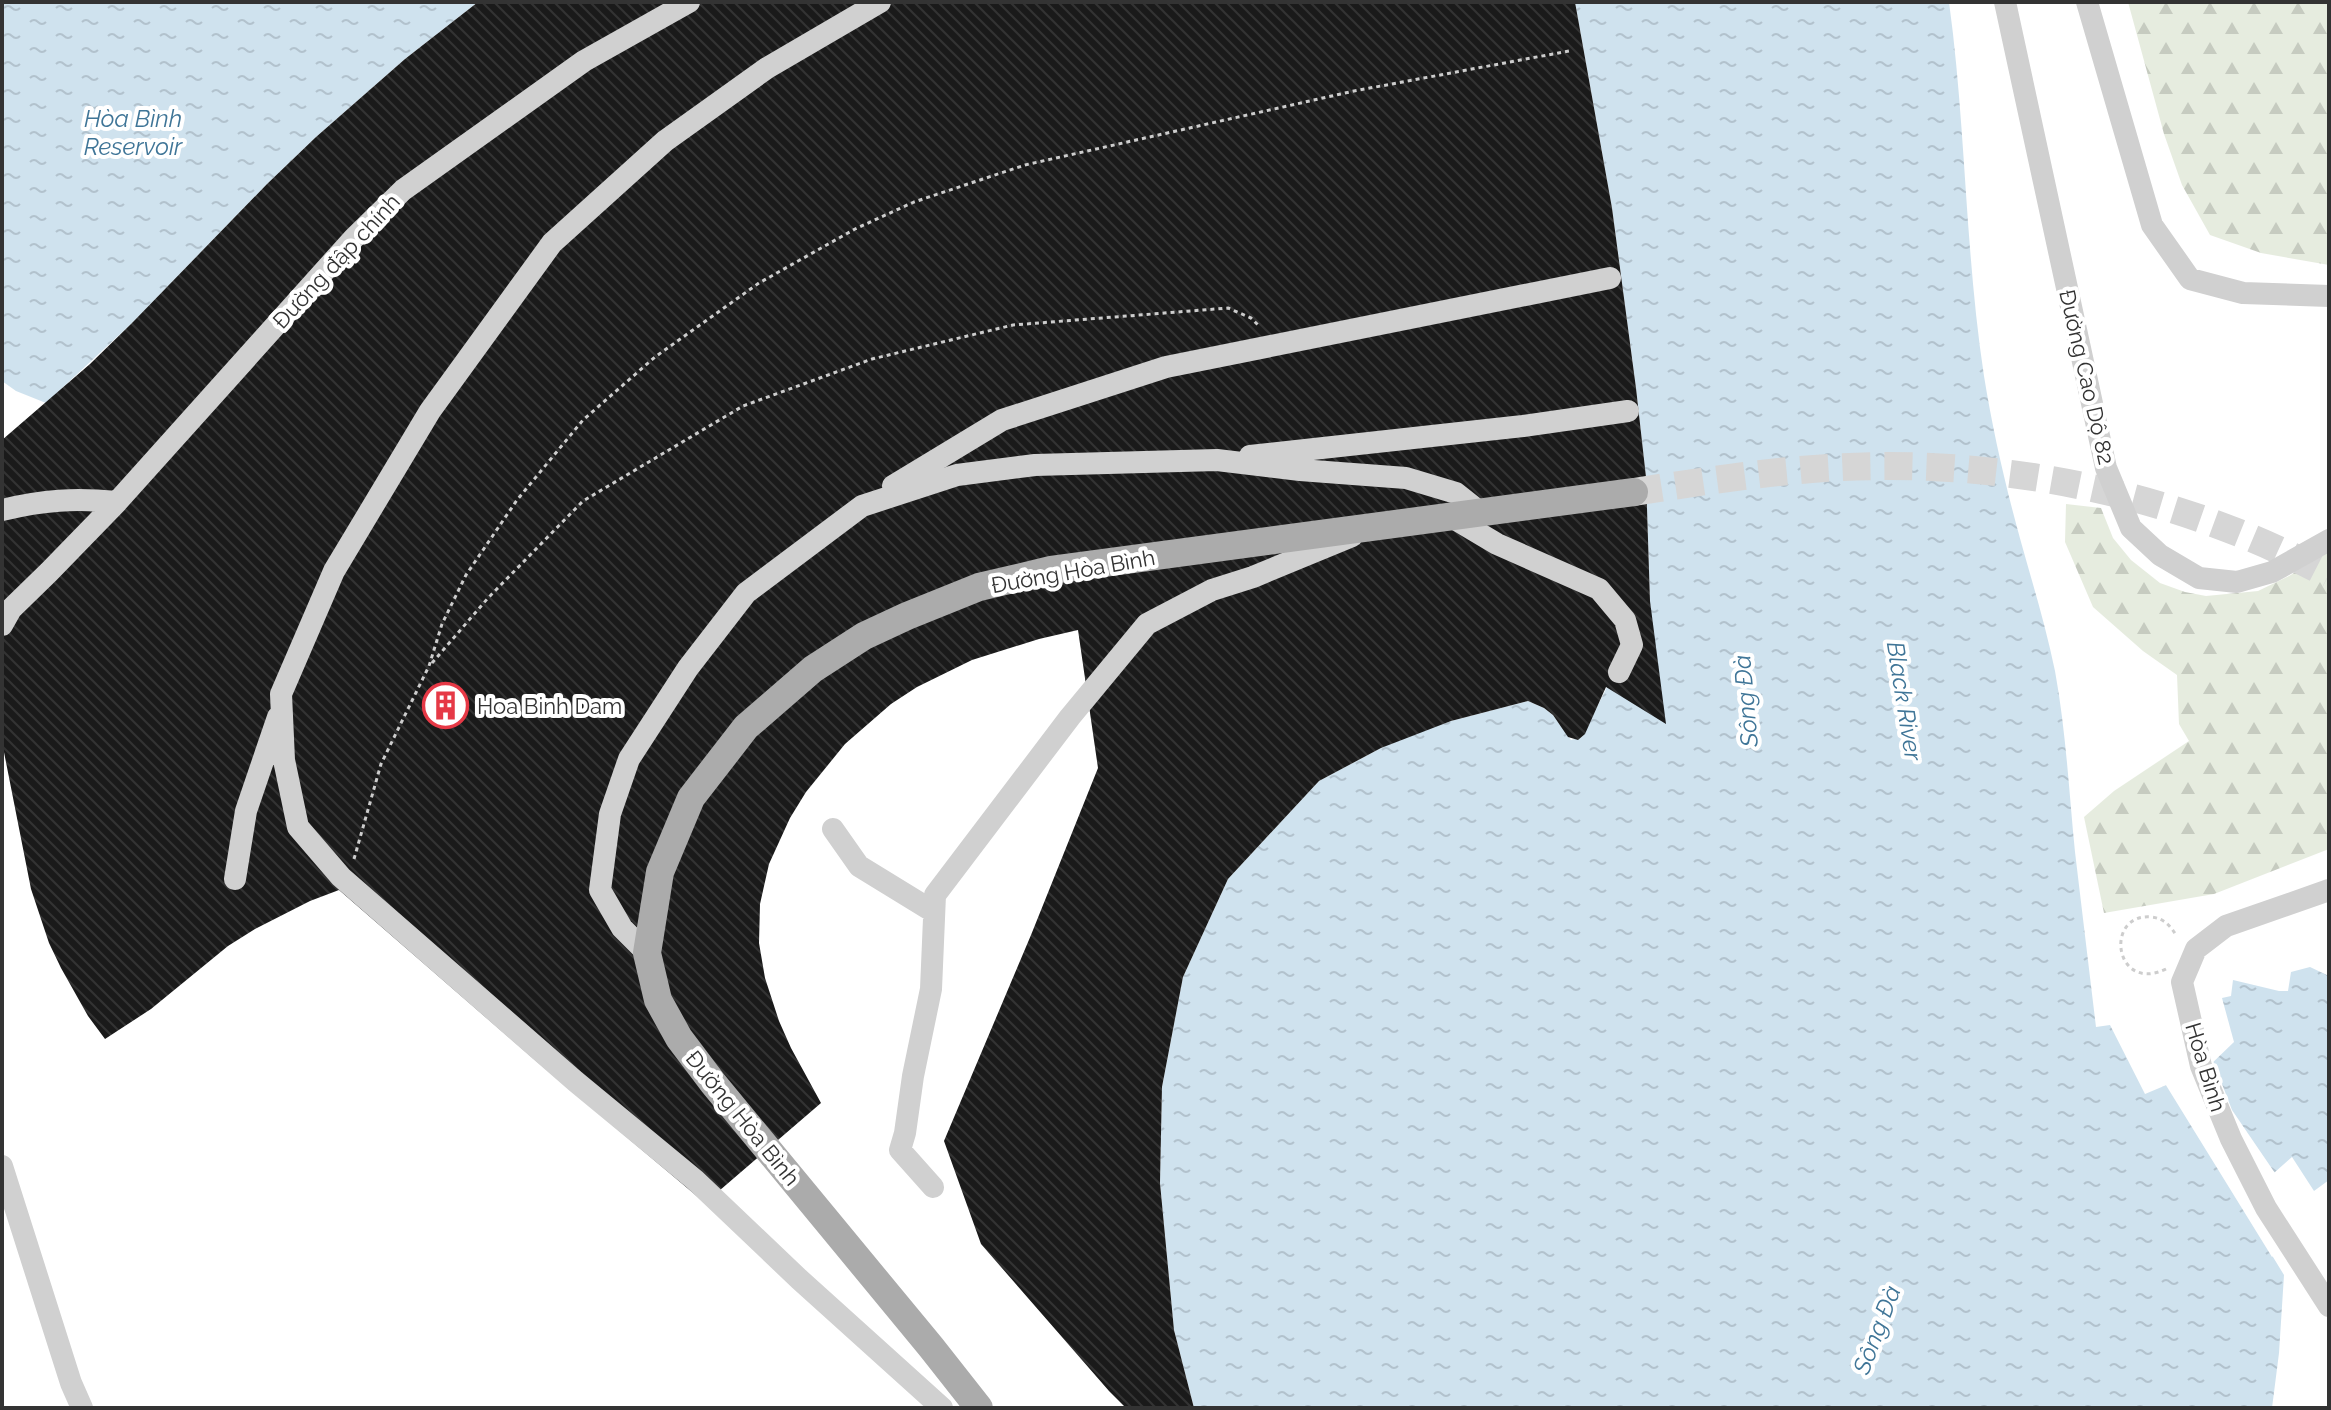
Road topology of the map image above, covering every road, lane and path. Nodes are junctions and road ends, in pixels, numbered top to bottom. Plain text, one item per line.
1 (689, 2) edge
2 (880, 2) edge
3 (2005, 2) edge
4 (2087, 2) edge
5 (1569, 51) dead end
6 (1610, 278) dead end
7 (2329, 296) edge
8 (1276, 345) junction
9 (1628, 411) dead end
10 (1217, 460) junction
11 (1634, 492) tunnel mouth
12 (117, 502) junction
13 (862, 506) junction
14 (2, 510) edge
15 (1480, 512) junction
16 (1450, 516) junction
17 (1371, 527) junction
18 (2329, 540) edge
19 (5, 612) edge
20 (429, 666) junction
21 (1619, 672) dead end
22 (282, 709) junction
23 (833, 829) dead end
24 (235, 879) dead end
25 (348, 882) junction
26 (2329, 890) edge
27 (934, 912) junction
28 (2176, 935) dead end
29 (647, 953) junction
30 (2174, 976) junction
31 (2, 1166) edge
32 (933, 1187) dead end
33 (2329, 1306) edge
34 (82, 1408) edge
35 (942, 1408) edge
36 (979, 1408) edge

1 - 12 street, Đường đập chính
2 - 22 street
3 - 18 street, Đường Cao Dộ 82
4 - 7 street
5 - 20 path
6 - 8 street
8 - 13 street
8 - 20 path
9 - 10 street
10 - 13 street
10 - 15 street
11 - 15 main road, Đường Hòa Bình
12 - 14 street
12 - 19 street, Đường đập chính
13 - 29 street
15 - 16 main road, Đường Hòa Bình
16 - 17 main road, Đường Hòa Bình
16 - 21 street
17 - 27 street
17 - 29 main road, Đường Hòa Bình
20 - 25 path
22 - 24 street
22 - 25 street
23 - 27 street
25 - 35 street
26 - 30 street
27 - 32 street
28 - 30 path
29 - 36 main road, Đường Hòa Bình
30 - 33 street, Hòa Bình
31 - 34 street

